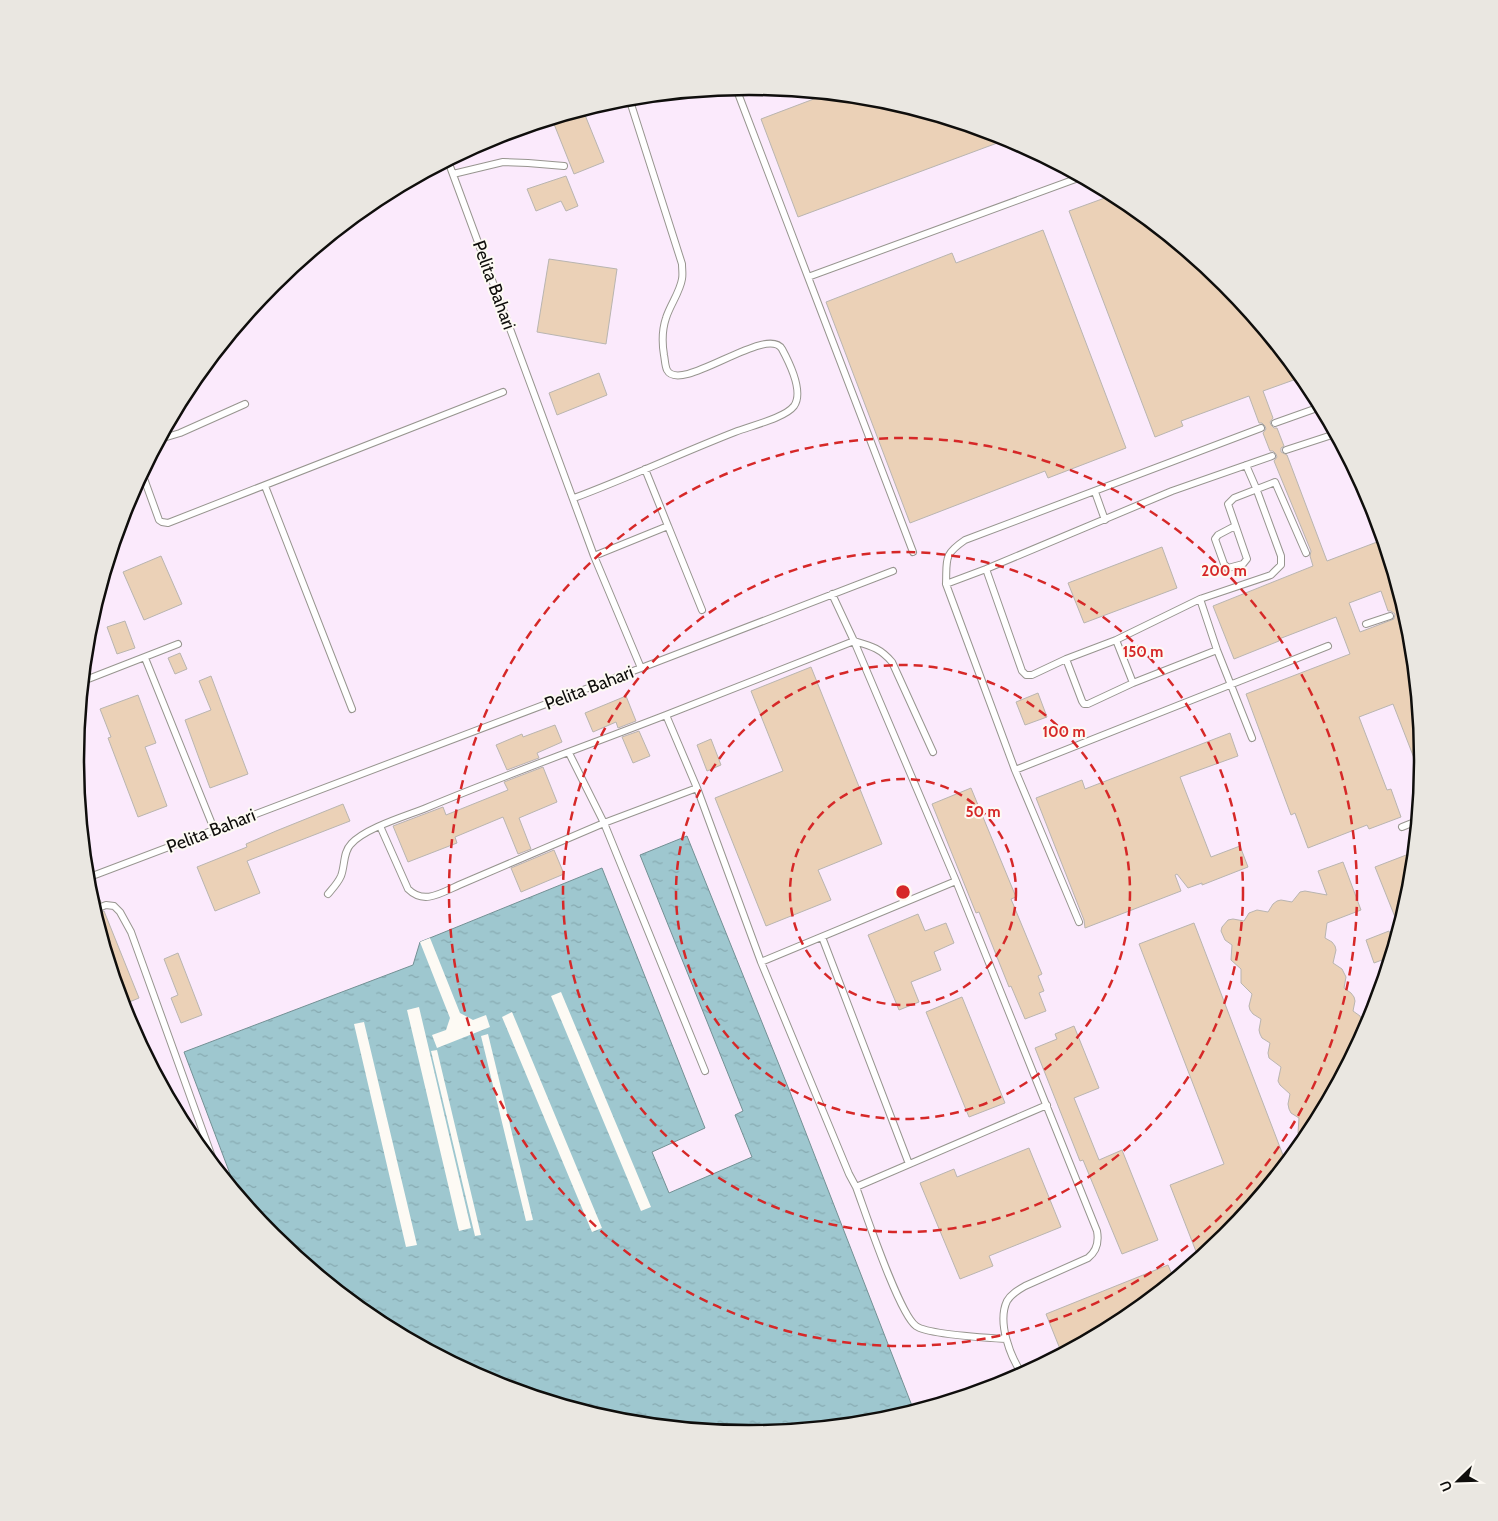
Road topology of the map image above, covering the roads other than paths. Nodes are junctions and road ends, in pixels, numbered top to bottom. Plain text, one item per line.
1 (739, 95) edge
2 (632, 106) edge
3 (564, 166) dead end
4 (450, 167) edge
5 (453, 174) junction
6 (1075, 180) edge
7 (808, 277) junction
8 (503, 392) dead end
9 (245, 404) dead end
10 (1313, 409) edge
11 (1275, 423) dead end
12 (1261, 428) dead end
13 (1329, 436) edge
14 (168, 437) edge
15 (1286, 450) dead end
16 (1272, 456) dead end
17 (1246, 465) junction
18 (646, 469) junction
19 (145, 481) edge
20 (265, 486) junction
21 (1256, 488) junction
22 (1095, 492) junction
23 (574, 498) junction
24 (1105, 520) junction
25 (668, 526) junction
26 (1235, 526) junction
27 (913, 552) dead end
28 (1306, 553) dead end
29 (594, 556) junction
30 (986, 569) junction
31 (893, 571) dead end
32 (946, 584) junction
33 (832, 594) junction
34 (1200, 599) junction
35 (702, 610) dead end
36 (1390, 616) dead end
37 (1366, 624) dead end
38 (1116, 640) junction
39 (854, 642) junction
40 (178, 644) dead end
41 (1328, 646) dead end
42 (1217, 650) junction
43 (145, 658) junction
44 (1066, 659) junction
45 (641, 668) junction
46 (89, 678) edge
47 (1231, 683) junction
48 (1133, 684) junction
49 (352, 710) dead end
50 (666, 714) junction
51 (1252, 738) dead end
52 (933, 752) dead end
53 (569, 753) junction
54 (1015, 770) junction
55 (697, 788) junction
56 (604, 823) junction
57 (1411, 823) edge
58 (380, 826) junction
59 (1402, 827) dead end
60 (214, 829) junction
61 (94, 875) edge
62 (956, 880) junction
63 (328, 894) dead end
64 (101, 907) edge
65 (1079, 922) dead end
66 (822, 937) junction
67 (761, 962) junction
68 (705, 1071) dead end
69 (1047, 1106) junction
70 (209, 1148) edge
71 (909, 1164) junction
72 (856, 1187) junction
73 (1006, 1340) junction
74 (1018, 1368) edge

1 - 7 lane
2 - 18 lane
3 - 5 lane
4 - 5 lane, Pelita Bahari
5 - 23 lane, Pelita Bahari
6 - 7 lane
7 - 27 lane
8 - 20 lane
9 - 14 lane
10 - 11 lane
12 - 22 lane
13 - 15 lane
16 - 17 lane
17 - 21 lane
17 - 24 lane
18 - 23 lane
18 - 25 lane
19 - 20 lane
20 - 49 lane
21 - 26 lane
21 - 28 lane
21 - 34 lane
22 - 24 lane
22 - 32 lane
23 - 29 lane, Pelita Bahari
24 - 30 lane
25 - 29 lane
25 - 35 lane
26 - 26 lane
29 - 45 lane, Pelita Bahari
30 - 32 lane
30 - 44 lane
31 - 33 lane
32 - 54 lane
33 - 39 lane
33 - 45 lane
34 - 38 lane
34 - 42 lane
36 - 37 lane
38 - 44 lane
38 - 48 lane
39 - 50 lane
39 - 52 lane
39 - 62 lane
40 - 43 lane
41 - 47 lane
42 - 47 lane
42 - 48 lane
43 - 46 lane
43 - 60 lane
44 - 48 lane
45 - 60 lane, Pelita Bahari
47 - 51 lane
47 - 54 lane
50 - 53 lane
50 - 55 lane
53 - 56 lane
53 - 58 lane
54 - 65 lane
55 - 56 lane
55 - 67 lane
56 - 58 lane
56 - 68 lane
57 - 59 lane
58 - 63 lane
60 - 61 lane, Pelita Bahari
62 - 66 lane
62 - 69 lane
64 - 70 lane
66 - 67 lane
66 - 71 lane
67 - 72 lane
69 - 71 lane
69 - 73 lane
71 - 72 lane
72 - 73 lane
73 - 74 lane

